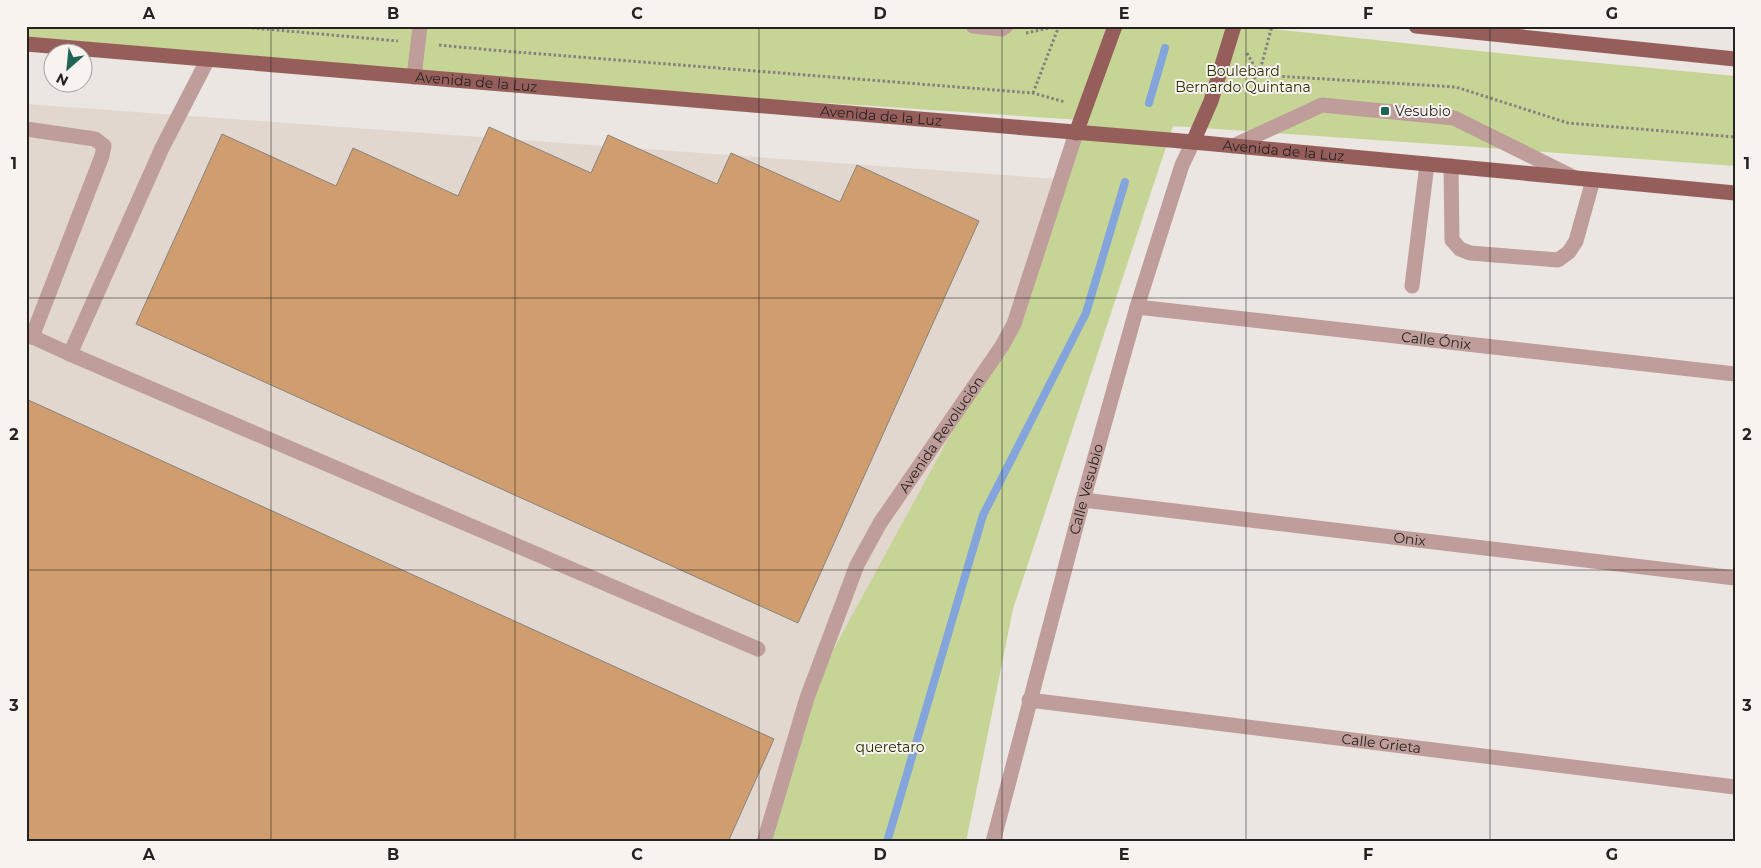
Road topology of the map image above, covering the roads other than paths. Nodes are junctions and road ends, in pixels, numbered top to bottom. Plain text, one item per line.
1 (420, 26) edge
2 (973, 26) edge
3 (1416, 26) edge
4 (1114, 27) edge
5 (1004, 28) edge
6 (1232, 30) edge
7 (26, 44) edge
8 (208, 59) junction
9 (1735, 60) edge
10 (414, 77) junction
11 (26, 129) edge
12 (1076, 133) junction
13 (1194, 142) junction
14 (1233, 146) junction
15 (1427, 164) junction
16 (1451, 166) junction
17 (1576, 178) junction
18 (1592, 180) junction
19 (1735, 193) edge
20 (1412, 286) dead end
21 (1137, 307) junction
22 (29, 335) edge
23 (70, 354) junction
24 (1735, 374) edge
25 (1083, 500) junction
26 (1735, 578) edge
27 (758, 649) dead end
28 (1029, 700) junction
29 (1735, 787) edge
30 (764, 842) edge
31 (993, 842) edge

1 - 10 street
2 - 5 street
3 - 9 main road
4 - 12 main road, Avenida Revolución
6 - 13 main road
7 - 8 main road, Avenida de la Luz
8 - 10 main road, Avenida de la Luz
8 - 23 street
10 - 12 main road, Avenida de la Luz
11 - 22 street
12 - 13 main road, Avenida de la Luz
12 - 30 street, Avenida Revolución
13 - 14 main road, Avenida de la Luz
13 - 21 street, Calle Vesubio
14 - 15 main road, Avenida de la Luz
14 - 17 street
15 - 16 main road, Avenida de la Luz
15 - 20 street
16 - 17 main road, Avenida de la Luz
16 - 18 street
17 - 18 main road, Avenida de la Luz
18 - 19 main road, Avenida de la Luz
21 - 24 street, Calle Ónix
21 - 25 street, Calle Vesubio
22 - 23 street
23 - 27 street
25 - 26 street, Onix
25 - 28 street, Calle Vesubio
28 - 29 street, Calle Grieta
28 - 31 street, Calle Vesubio

